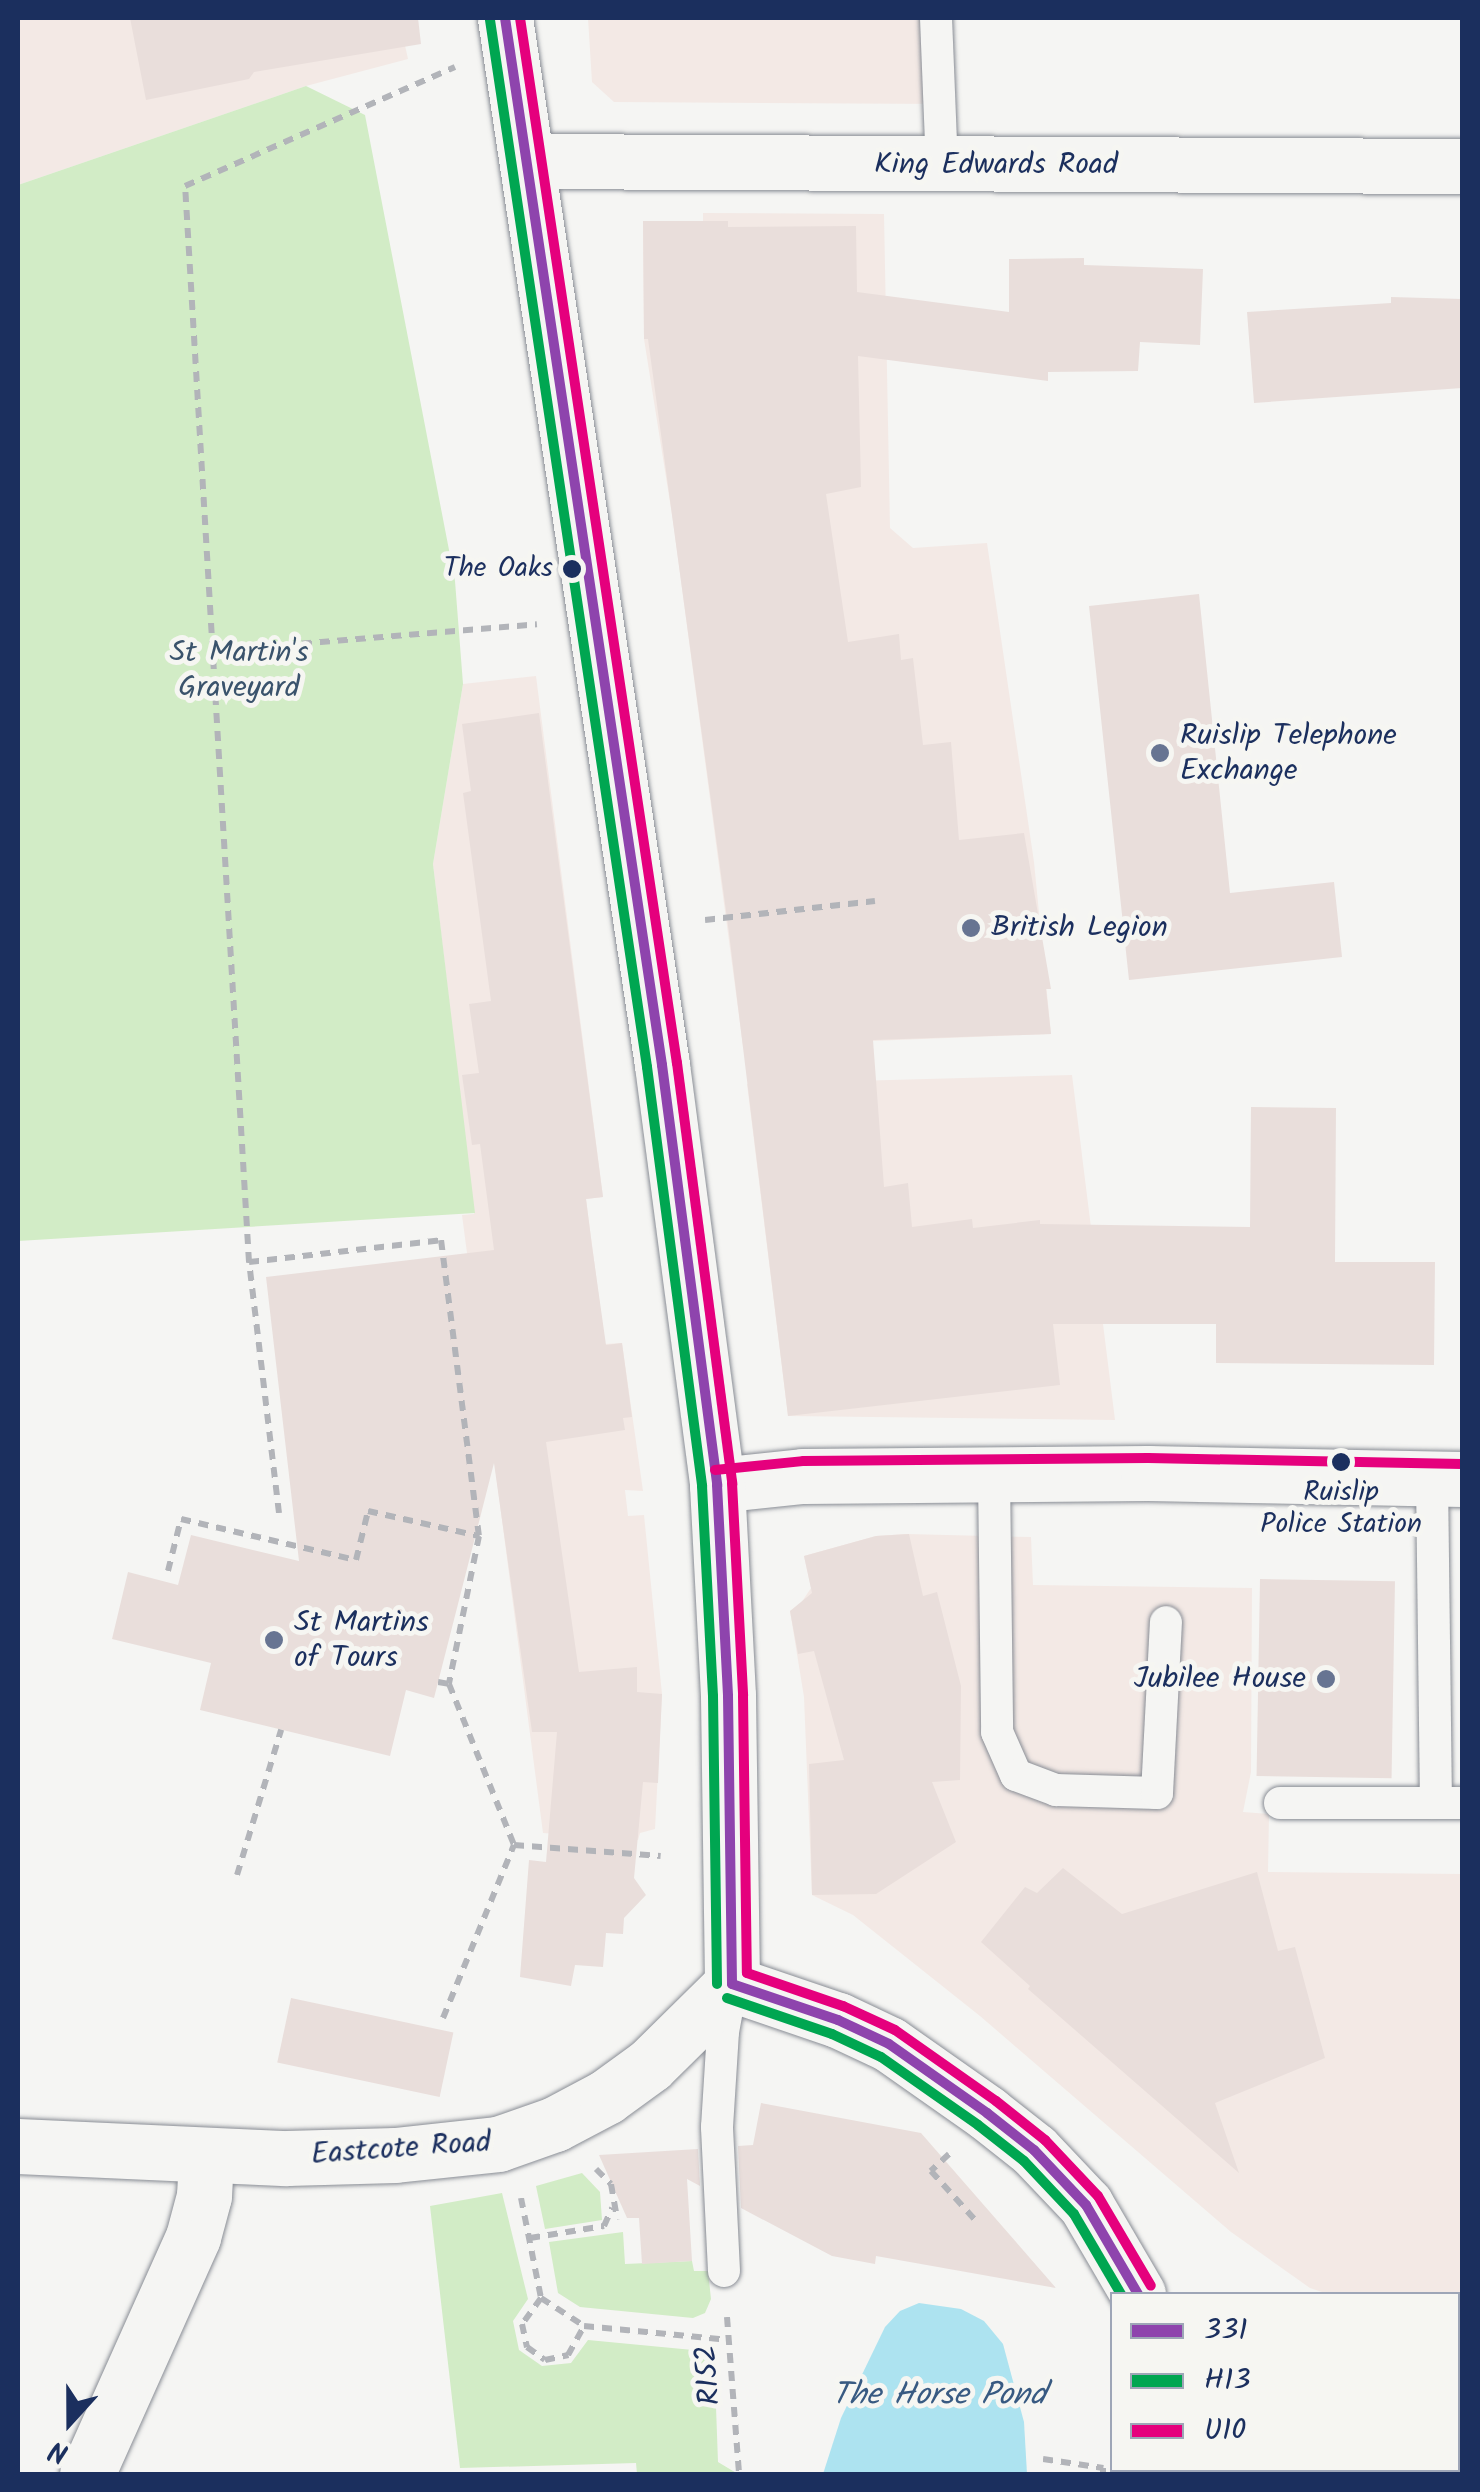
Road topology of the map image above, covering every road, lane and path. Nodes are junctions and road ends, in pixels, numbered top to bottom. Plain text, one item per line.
1 (505, 18) edge
2 (936, 18) edge
3 (455, 67) dead end
4 (530, 161) junction
5 (942, 165) junction
6 (1462, 166) edge
7 (538, 624) dead end
8 (212, 651) junction
9 (876, 901) dead end
10 (704, 920) dead end
11 (249, 1262) junction
12 (994, 1475) junction
13 (1447, 1478) edge
14 (717, 1486) junction
15 (279, 1512) dead end
16 (480, 1536) junction
17 (168, 1571) dead end
18 (1166, 1622) dead end
19 (438, 1682) dead end
20 (449, 1684) junction
21 (281, 1730) dead end
22 (1449, 1803) edge
23 (1280, 1804) dead end
24 (514, 1844) junction
25 (661, 1856) dead end
26 (237, 1875) dead end
27 (732, 1984) junction
28 (442, 2018) dead end
29 (18, 2146) edge
30 (954, 2150) dead end
31 (206, 2157) junction
32 (588, 2160) dead end
33 (517, 2183) dead end
34 (612, 2208) junction
35 (617, 2219) dead end
36 (977, 2222) dead end
37 (530, 2238) junction
38 (724, 2271) joint
39 (1137, 2292) edge
40 (541, 2298) junction
41 (584, 2326) junction
42 (729, 2340) junction
43 (1043, 2459) dead end
44 (87, 2474) edge
45 (739, 2474) edge
46 (1103, 2474) edge

1 - 4 main road
2 - 5 lane
3 - 8 path
4 - 5 main road, King Edwards Road
4 - 14 main road
5 - 6 main road, King Edwards Road
7 - 8 path
8 - 11 path
9 - 10 path
11 - 15 path
11 - 16 path
12 - 13 main road
12 - 14 main road
12 - 18 lane
13 - 22 lane
14 - 27 main road
16 - 17 path
16 - 20 path
19 - 20 path
20 - 24 path
21 - 26 path
22 - 23 lane
24 - 25 path
24 - 28 path
27 - 31 main road, Eastcote Road
27 - 38 lane
27 - 39 main road
29 - 31 main road, Eastcote Road
30 - 36 path
31 - 44 main road
32 - 34 path
33 - 37 path
34 - 35 path
34 - 37 path
37 - 40 path
38 - 42 path, R152 / R152
40 - 41 path
40 - 41 path
41 - 42 path
42 - 45 path, R152 / R152
43 - 46 path

